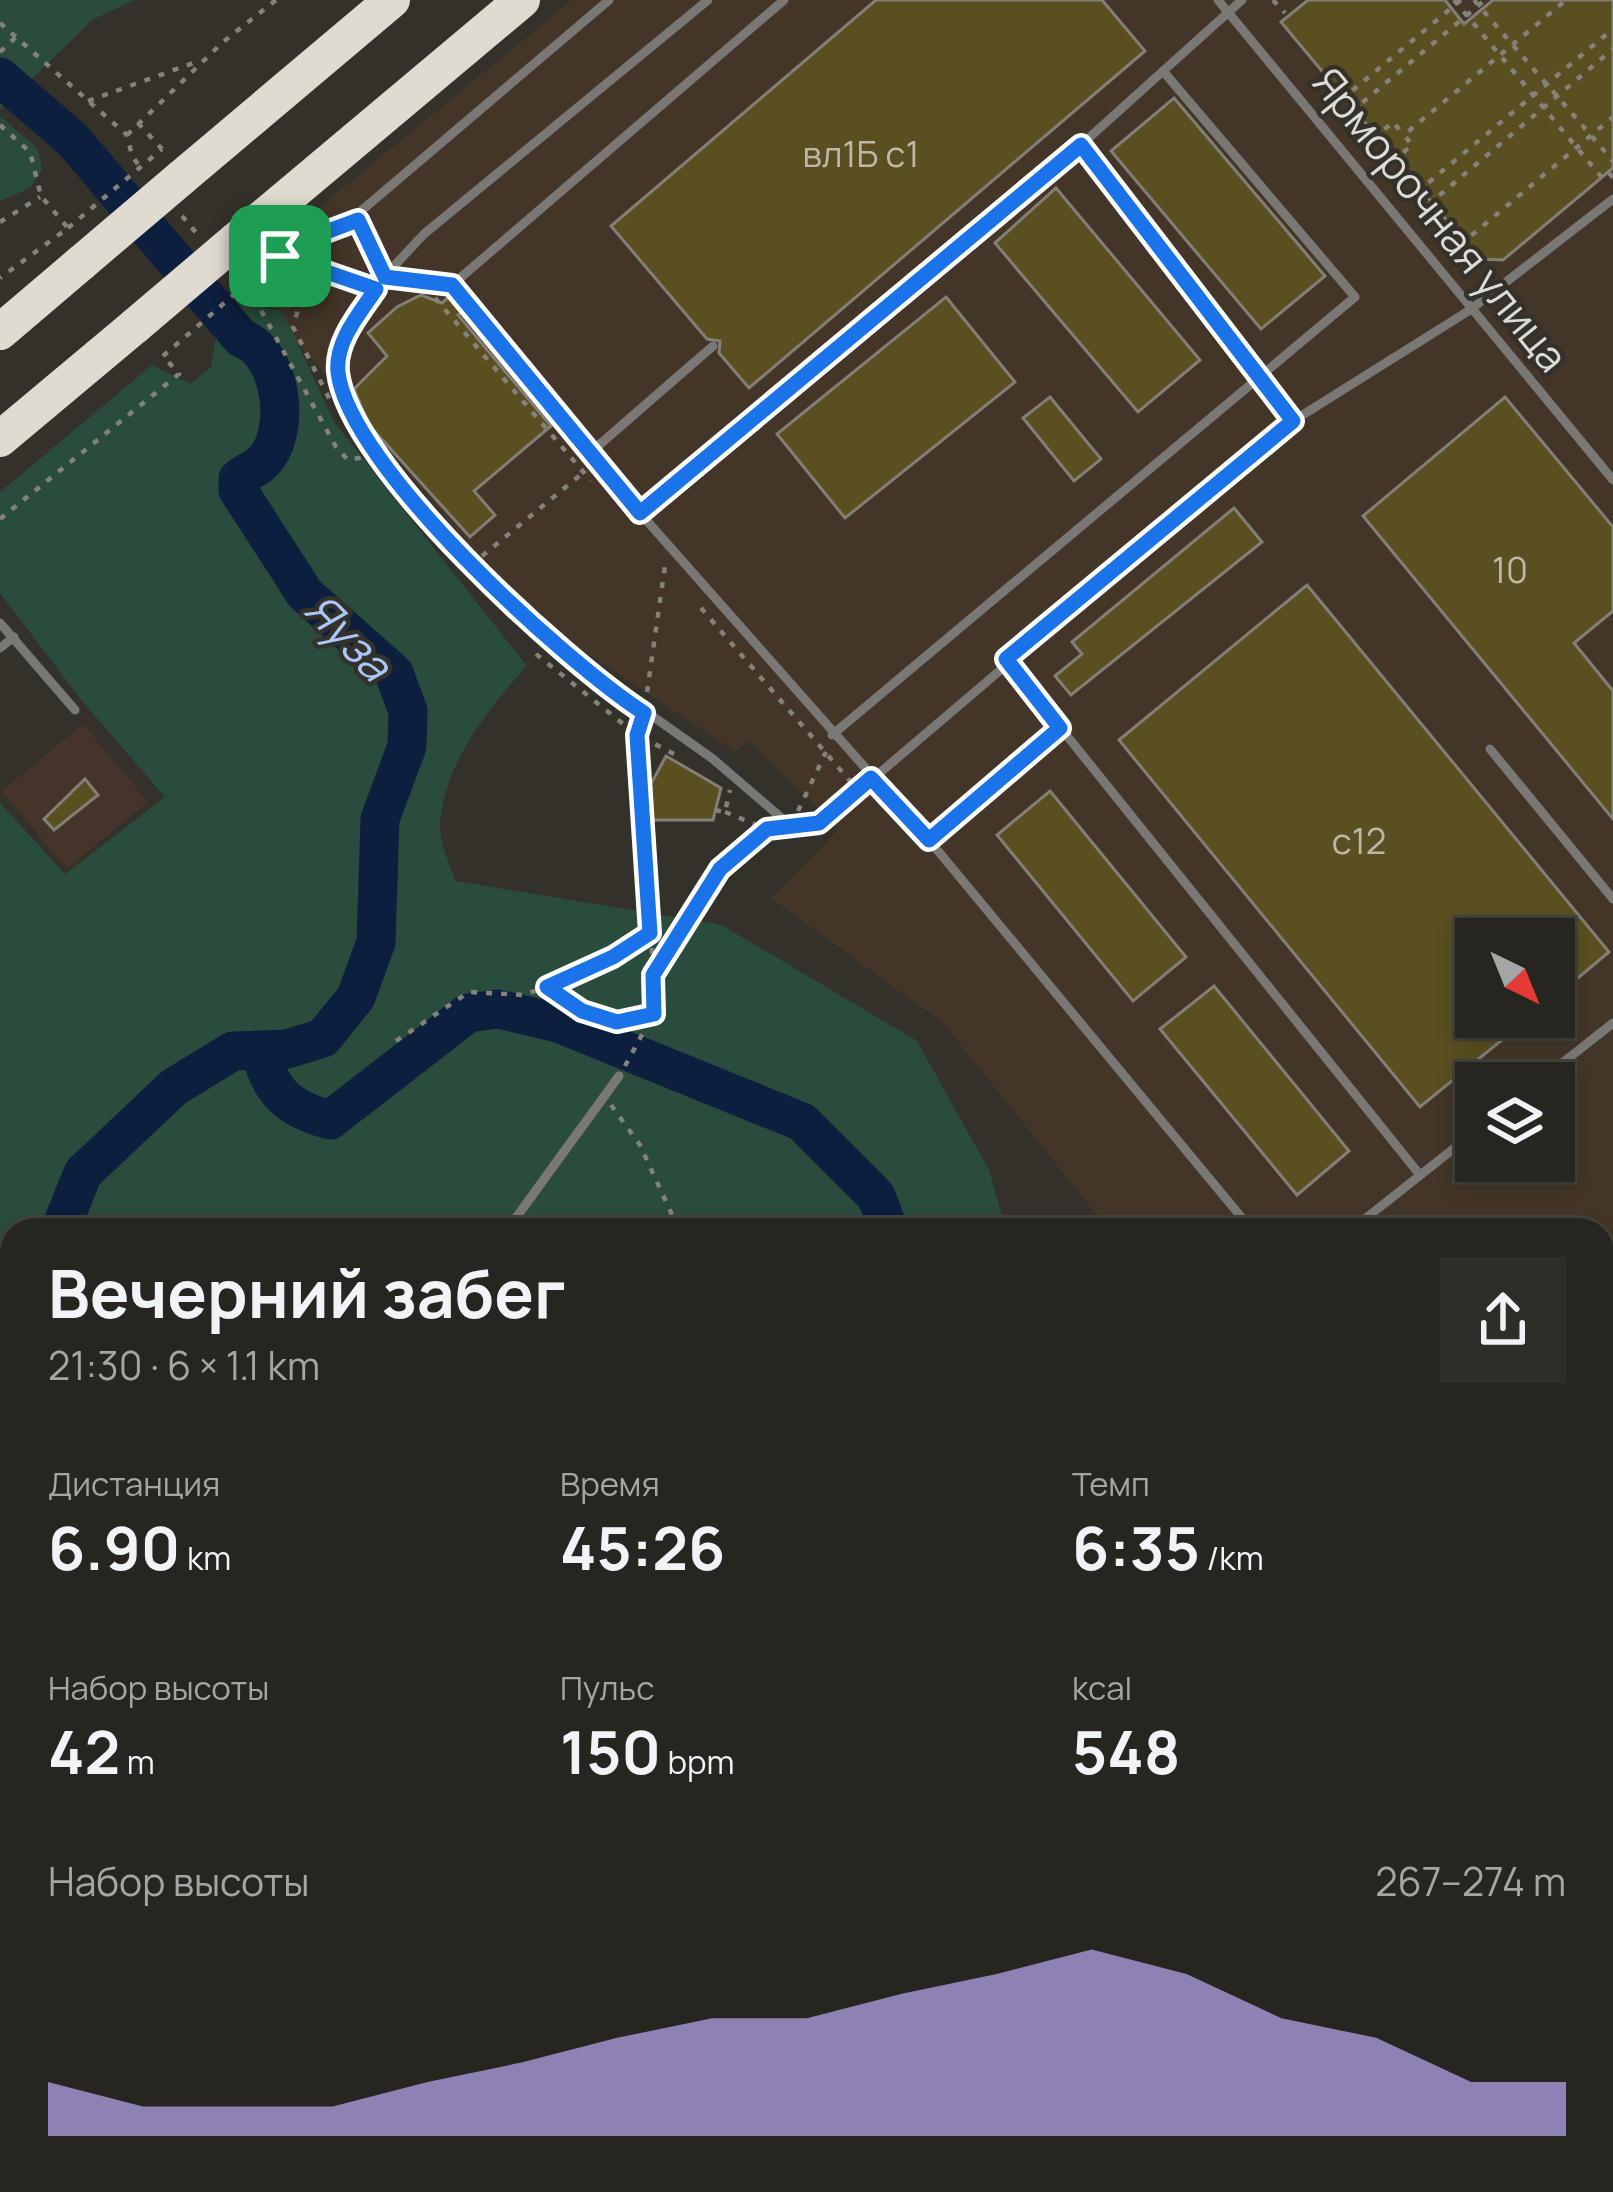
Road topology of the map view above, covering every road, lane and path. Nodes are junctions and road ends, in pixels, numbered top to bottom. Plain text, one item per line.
1 (276, 0) edge
2 (392, 0) edge
3 (522, 0) edge
4 (609, 0) edge
5 (708, 0) edge
6 (784, 0) edge
7 (1218, 0) edge
8 (1242, 0) edge
9 (1273, 0) edge
10 (1566, 0) edge
11 (1457, 1) edge
12 (1479, 2) edge
13 (1228, 12) junction
14 (1285, 13) dead end
15 (1466, 15) junction
16 (0, 23) edge
17 (1613, 29) edge
18 (16, 37) junction
19 (1512, 45) junction
20 (1613, 49) edge
21 (0, 52) edge
22 (1500, 55) junction
23 (205, 59) junction
24 (1163, 71) junction
25 (1546, 84) junction
26 (1533, 95) junction
27 (1557, 96) junction
28 (1341, 100) dead end
29 (88, 101) junction
30 (1543, 107) junction
31 (1351, 112) dead end
32 (1613, 117) edge
33 (138, 123) junction
34 (0, 125) edge
35 (127, 135) junction
36 (1404, 135) junction
37 (1591, 136) junction
38 (1373, 139) dead end
39 (1081, 145) junction
40 (1576, 147) junction
41 (1613, 161) edge
42 (1392, 162) dead end
43 (1603, 178) dead end
44 (168, 180) junction
45 (1417, 192) dead end
46 (41, 196) junction
47 (1613, 199) edge
48 (1428, 205) dead end
49 (358, 220) junction
50 (0, 222) edge
51 (68, 228) junction
52 (1460, 245) dead end
53 (224, 253) junction
54 (280, 256) junction
55 (271, 263) junction
56 (261, 271) junction
57 (385, 277) junction
58 (0, 278) edge
59 (422, 284) dead end
60 (452, 285) junction
61 (376, 289) junction
62 (257, 303) junction
63 (1470, 310) junction
64 (0, 332) edge
65 (713, 346) dead end
66 (1262, 378) junction
67 (339, 417) dead end
68 (1293, 421) junction
69 (355, 437) dead end
70 (0, 439) edge
71 (591, 452) junction
72 (584, 472) junction
73 (1613, 480) edge
74 (597, 488) dead end
75 (640, 513) junction
76 (0, 519) edge
77 (651, 550) dead end
78 (471, 565) junction
79 (665, 566) junction
80 (680, 583) dead end
81 (694, 600) dead end
82 (0, 623) edge
83 (14, 637) junction
84 (0, 648) edge
85 (1006, 659) junction
86 (75, 710) dead end
87 (644, 713) junction
88 (1060, 728) junction
89 (832, 735) junction
90 (1490, 749) dead end
91 (826, 752) junction
92 (691, 763) dead end
93 (871, 778) junction
94 (731, 788) dead end
95 (858, 790) junction
96 (715, 810) dead end
97 (725, 812) junction
98 (791, 826) junction
99 (767, 829) junction
100 (929, 840) junction
101 (1613, 899) edge
102 (650, 933) junction
103 (653, 975) junction
104 (547, 987) junction
105 (654, 1017) junction
106 (1613, 1023) edge
107 (396, 1041) dead end
108 (1564, 1062) edge
109 (619, 1076) joint
110 (604, 1096) junction
111 (1455, 1148) edge
112 (1420, 1175) junction
113 (516, 1218) edge
114 (673, 1218) edge
115 (1248, 1218) edge
116 (1366, 1218) edge

1 - 23 path
2 - 44 highway
3 - 53 highway
4 - 49 lane
5 - 57 lane
6 - 60 lane
7 - 13 lane, Ярморочная улица
8 - 13 lane
9 - 14 path
10 - 19 path
11 - 15 path
11 - 28 path
12 - 15 path
12 - 19 path
13 - 24 lane
13 - 63 lane, Ярморочная улица
15 - 22 path
15 - 31 path
16 - 18 path
17 - 25 path
18 - 21 path
18 - 29 path
19 - 22 path
19 - 25 path
20 - 27 path
22 - 26 path
22 - 36 path
23 - 29 path
23 - 33 path
24 - 39 lane
24 - 66 lane
25 - 26 path
25 - 27 path
26 - 30 path
26 - 45 path
27 - 30 path
27 - 37 path
29 - 35 path
30 - 40 path
30 - 48 path
32 - 37 path
33 - 35 path
33 - 44 path
34 - 46 path
35 - 44 path
36 - 38 path
36 - 42 path
37 - 40 path
37 - 41 path
39 - 66 lane
39 - 75 lane
40 - 43 path
40 - 52 path
44 - 51 path, bridge
44 - 53 path
44 - 64 highway, bridge
46 - 50 path
46 - 51 path
47 - 63 lane
49 - 54 path
49 - 57 lane
51 - 58 path
53 - 62 path
53 - 70 highway, bridge
54 - 55 path
54 - 61 path
55 - 56 path
55 - 67 path
56 - 62 path
56 - 76 path, bridge
57 - 60 lane
57 - 61 lane
59 - 72 path
60 - 71 lane
61 - 78 lane
62 - 69 path
63 - 68 lane
63 - 73 lane, Ярморочная улица
65 - 71 lane
66 - 68 lane
66 - 89 lane
68 - 85 lane
71 - 75 lane
72 - 74 path
72 - 78 path
75 - 89 lane
77 - 79 path
78 - 87 lane
79 - 80 path
79 - 87 path
81 - 91 path
82 - 83 lane
83 - 84 lane
83 - 86 lane
85 - 88 lane
85 - 93 lane
87 - 98 lane
88 - 100 lane
88 - 112 lane
89 - 93 lane
90 - 101 lane
91 - 95 path
91 - 98 path
92 - 102 path
93 - 95 lane
93 - 100 lane
94 - 97 path
95 - 98 lane
96 - 97 path
97 - 99 path
98 - 99 path
99 - 103 path
100 - 115 lane
102 - 103 path
102 - 104 path
103 - 105 path
104 - 105 path
104 - 107 path
105 - 109 path
106 - 108 lane
109 - 110 lane
110 - 113 lane
110 - 114 path
111 - 112 lane
112 - 116 lane

